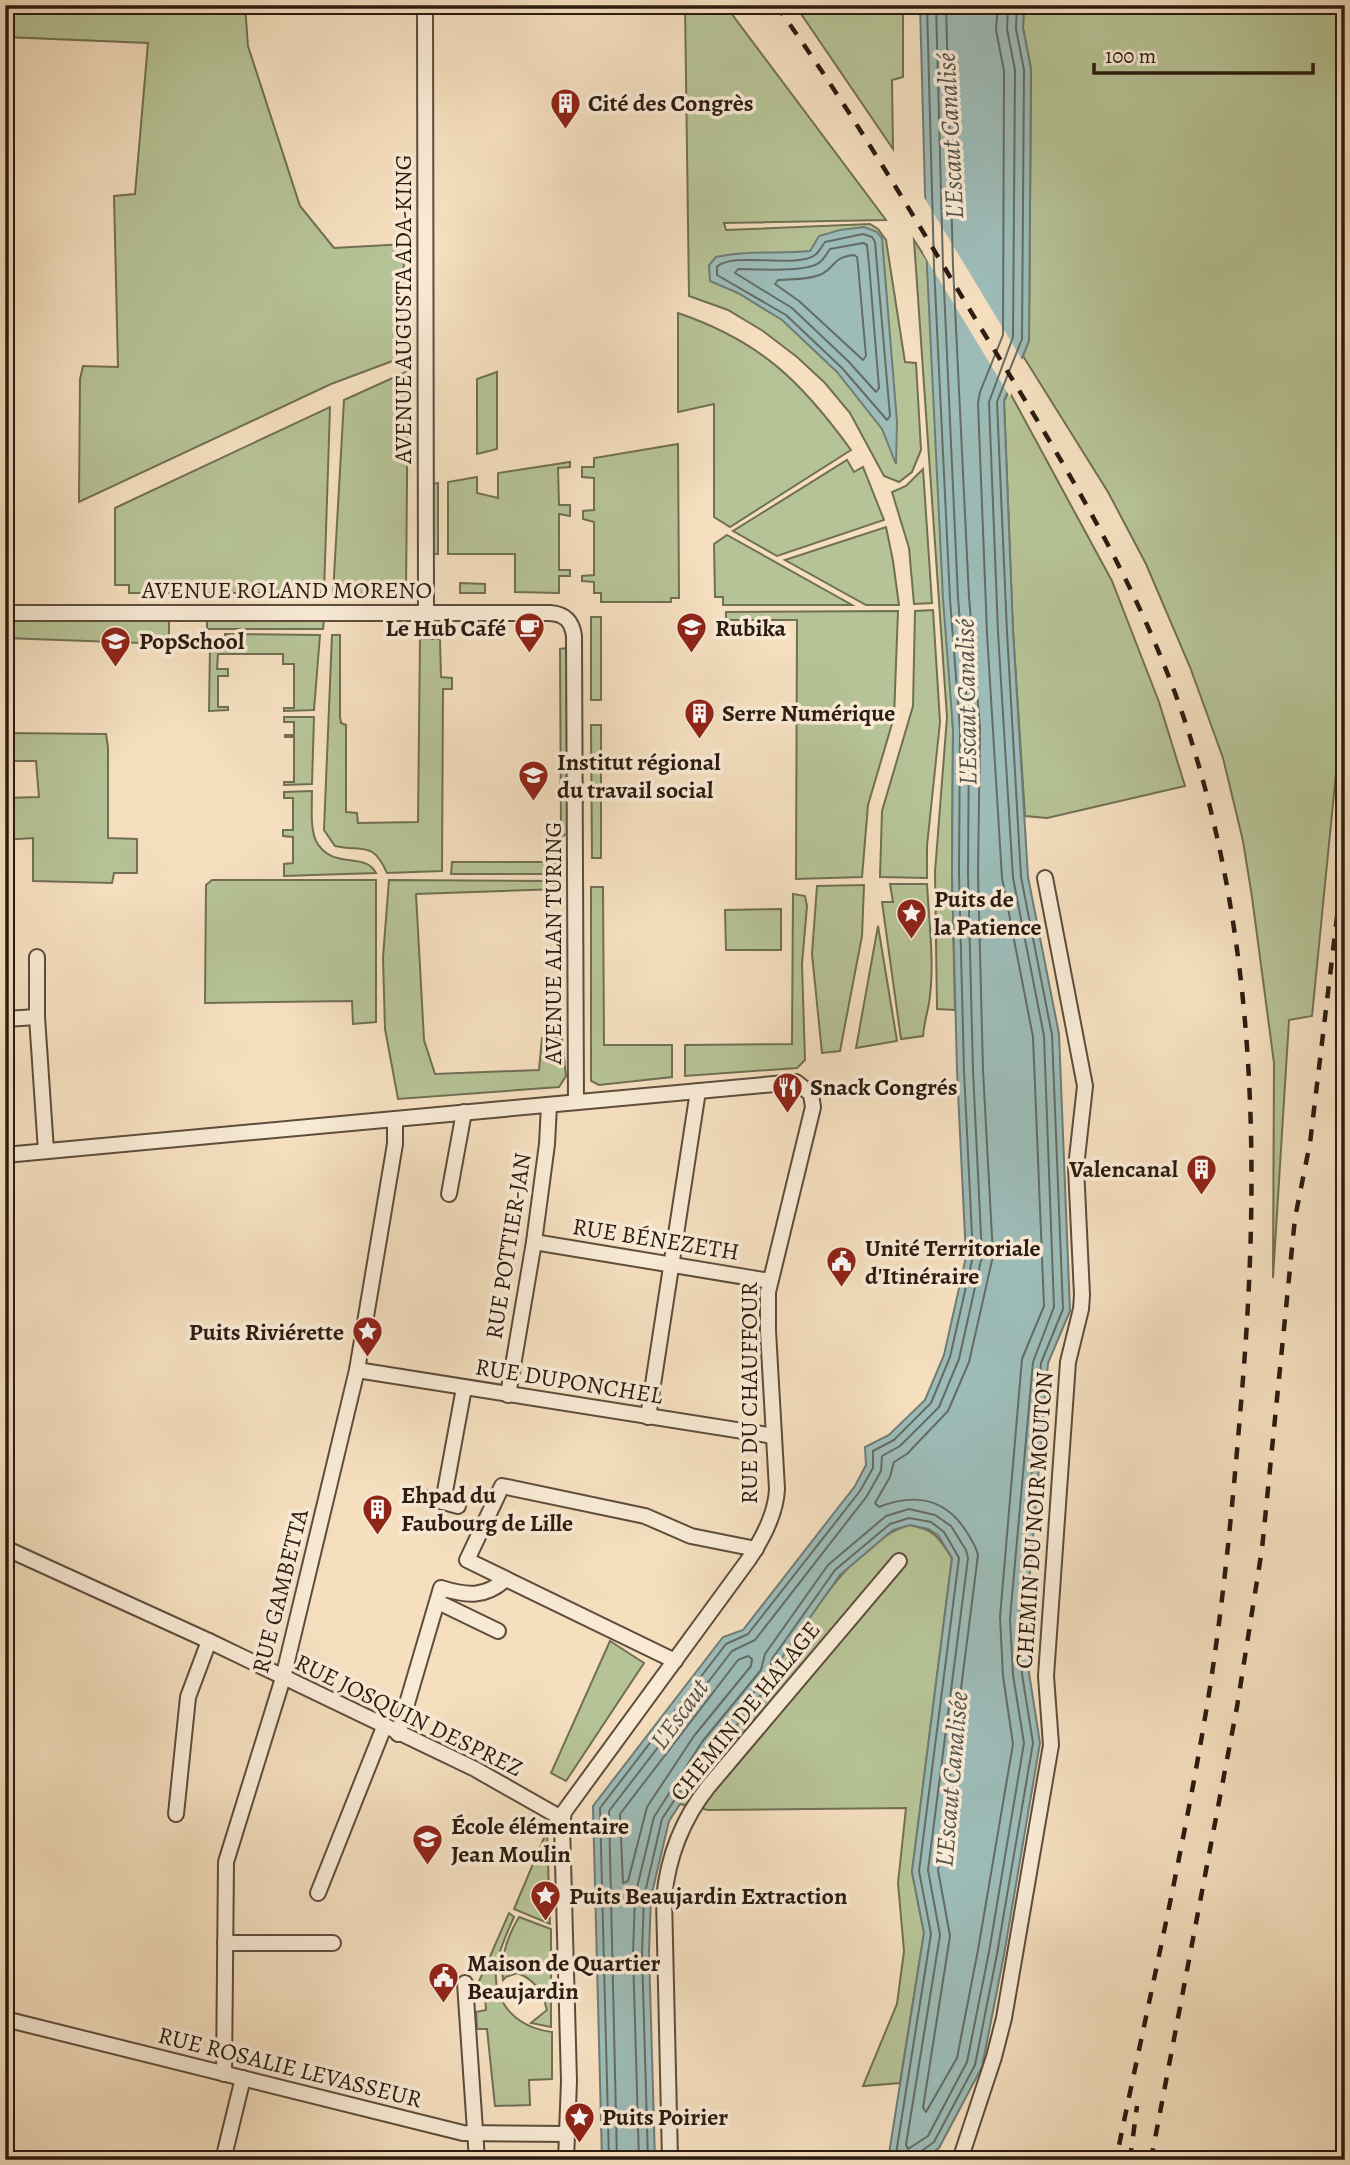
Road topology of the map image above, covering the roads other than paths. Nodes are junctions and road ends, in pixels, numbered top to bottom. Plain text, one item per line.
1 (425, 5) edge
2 (5, 613) edge
3 (426, 613) junction
4 (567, 618) joint
5 (1045, 878) dead end
6 (37, 957) dead end
7 (37, 1017) junction
8 (5, 1019) edge
9 (698, 1091) junction
10 (576, 1102) junction
11 (549, 1105) junction
12 (464, 1112) junction
13 (395, 1119) junction
14 (46, 1151) junction
15 (5, 1155) edge
16 (449, 1194) dead end
17 (534, 1242) junction
18 (671, 1264) junction
19 (770, 1281) junction
20 (357, 1370) junction
21 (464, 1388) junction
22 (508, 1395) junction
23 (648, 1417) junction
24 (774, 1436) junction
25 (458, 1506) dead end
26 (5, 1548) edge
27 (756, 1549) junction
28 (899, 1561) dead end
29 (506, 1579) junction
30 (438, 1602) junction
31 (498, 1631) dead end
32 (208, 1641) junction
33 (675, 1661) junction
34 (283, 1678) junction
35 (384, 1727) junction
36 (398, 1734) junction
37 (176, 1814) dead end
38 (563, 1818) junction
39 (318, 1893) dead end
40 (225, 1943) junction
41 (333, 1943) dead end
42 (465, 1983) dead end
43 (5, 2019) edge
44 (225, 2074) junction
45 (243, 2078) junction
46 (567, 2134) junction
47 (476, 2135) junction
48 (223, 2160) edge
49 (477, 2160) edge
50 (566, 2160) edge
51 (670, 2160) edge
52 (960, 2160) edge

1 - 3 street, AVENUE AUGUSTA ADA-KING
2 - 3 street, AVENUE ROLAND MORENO
3 - 4 street, AVENUE ROLAND MORENO
4 - 10 street, AVENUE ALAN TURING
5 - 52 street, CHEMIN DU NOIR MOUTON
6 - 7 street
7 - 8 street
7 - 14 street
9 - 10 street
9 - 18 street
9 - 19 street, RUE DU CHAUFFOUR
10 - 11 street
11 - 12 street
11 - 17 street, RUE POTTIER-JAN
12 - 13 street
12 - 16 street
13 - 14 street
13 - 20 street, RUE GAMBETTA
14 - 15 street
17 - 18 street, RUE BÉNEZETH
17 - 22 street, RUE POTTIER-JAN
18 - 19 street, RUE BÉNEZETH
18 - 23 street
19 - 24 street, RUE DU CHAUFFOUR
20 - 21 street, RUE DUPONCHEL
20 - 34 street, RUE GAMBETTA
21 - 22 street, RUE DUPONCHEL
21 - 25 street
22 - 23 street, RUE DUPONCHEL
23 - 24 street, RUE DUPONCHEL
24 - 27 street, RUE DU CHAUFFOUR
26 - 32 street, RUE JOSQUIN DESPREZ
27 - 29 street
27 - 33 street, RUE DU CHAUFFOUR
28 - 51 street, CHEMIN DE HALAGE
29 - 30 street
29 - 33 street
30 - 31 street
30 - 36 street
32 - 34 street, RUE JOSQUIN DESPREZ
32 - 37 street
33 - 38 street, RUE DU CHAUFFOUR
34 - 35 street, RUE JOSQUIN DESPREZ
34 - 40 street, RUE GAMBETTA
35 - 36 street, RUE JOSQUIN DESPREZ
35 - 39 street
36 - 38 street, RUE JOSQUIN DESPREZ
38 - 46 street
40 - 41 street
40 - 44 street, RUE GAMBETTA
42 - 47 street
43 - 44 street, RUE ROSALIE LEVASSEUR
44 - 45 street, RUE ROSALIE LEVASSEUR
45 - 47 street, RUE ROSALIE LEVASSEUR
45 - 48 street
46 - 47 street, RUE ROSALIE LEVASSEUR
46 - 50 street
47 - 49 street

